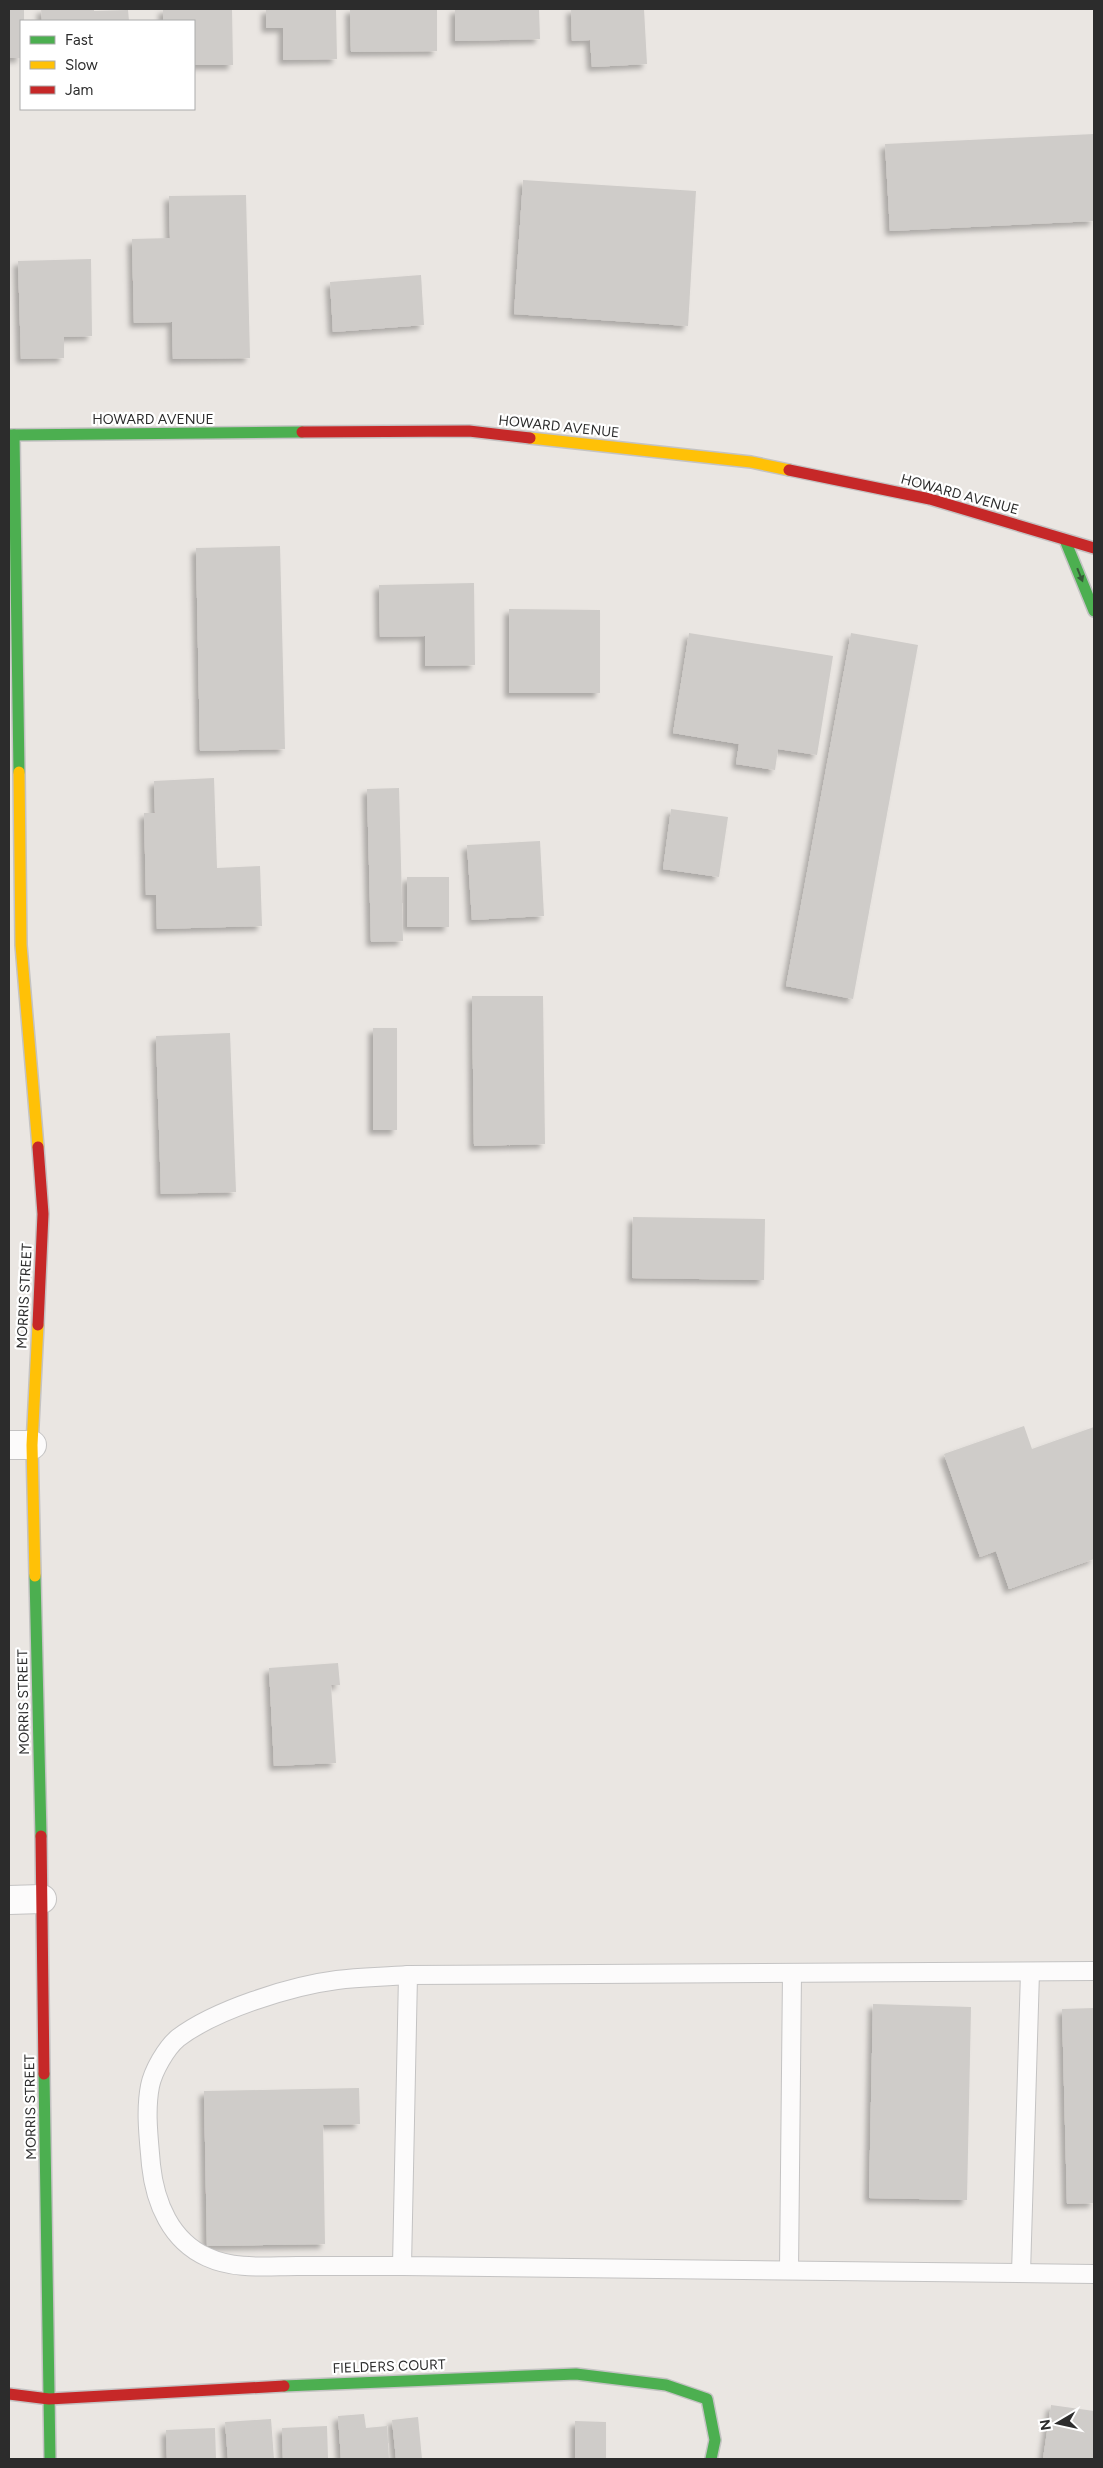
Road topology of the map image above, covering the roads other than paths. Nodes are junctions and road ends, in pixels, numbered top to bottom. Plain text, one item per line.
1 (12, 435) edge
2 (1065, 540) junction
3 (1094, 548) edge
4 (1094, 611) edge
5 (21, 1445) edge
6 (42, 1899) junction
7 (9, 1900) edge
8 (1094, 1971) edge
9 (1030, 1972) junction
10 (792, 1973) junction
11 (408, 1975) junction
12 (402, 2266) junction
13 (789, 2270) junction
14 (1020, 2273) junction
15 (1094, 2274) edge
16 (9, 2394) edge
17 (49, 2398) junction
18 (50, 2459) edge
19 (711, 2459) edge

1 - 2 street, HOWARD AVENUE
1 - 5 street, MORRIS STREET
2 - 3 street, HOWARD AVENUE
2 -> 4 street
5 - 6 street, MORRIS STREET
6 - 7 street
6 - 17 street, MORRIS STREET
8 - 9 lane
9 - 10 lane
9 - 14 lane
10 - 11 lane
10 - 13 lane
11 - 12 lane
11 - 12 lane
12 - 13 lane
13 - 14 lane
14 - 15 lane
16 - 17 street, FIELDERS COURT
17 - 18 street, MORRIS STREET
17 - 19 street, FIELDERS COURT

